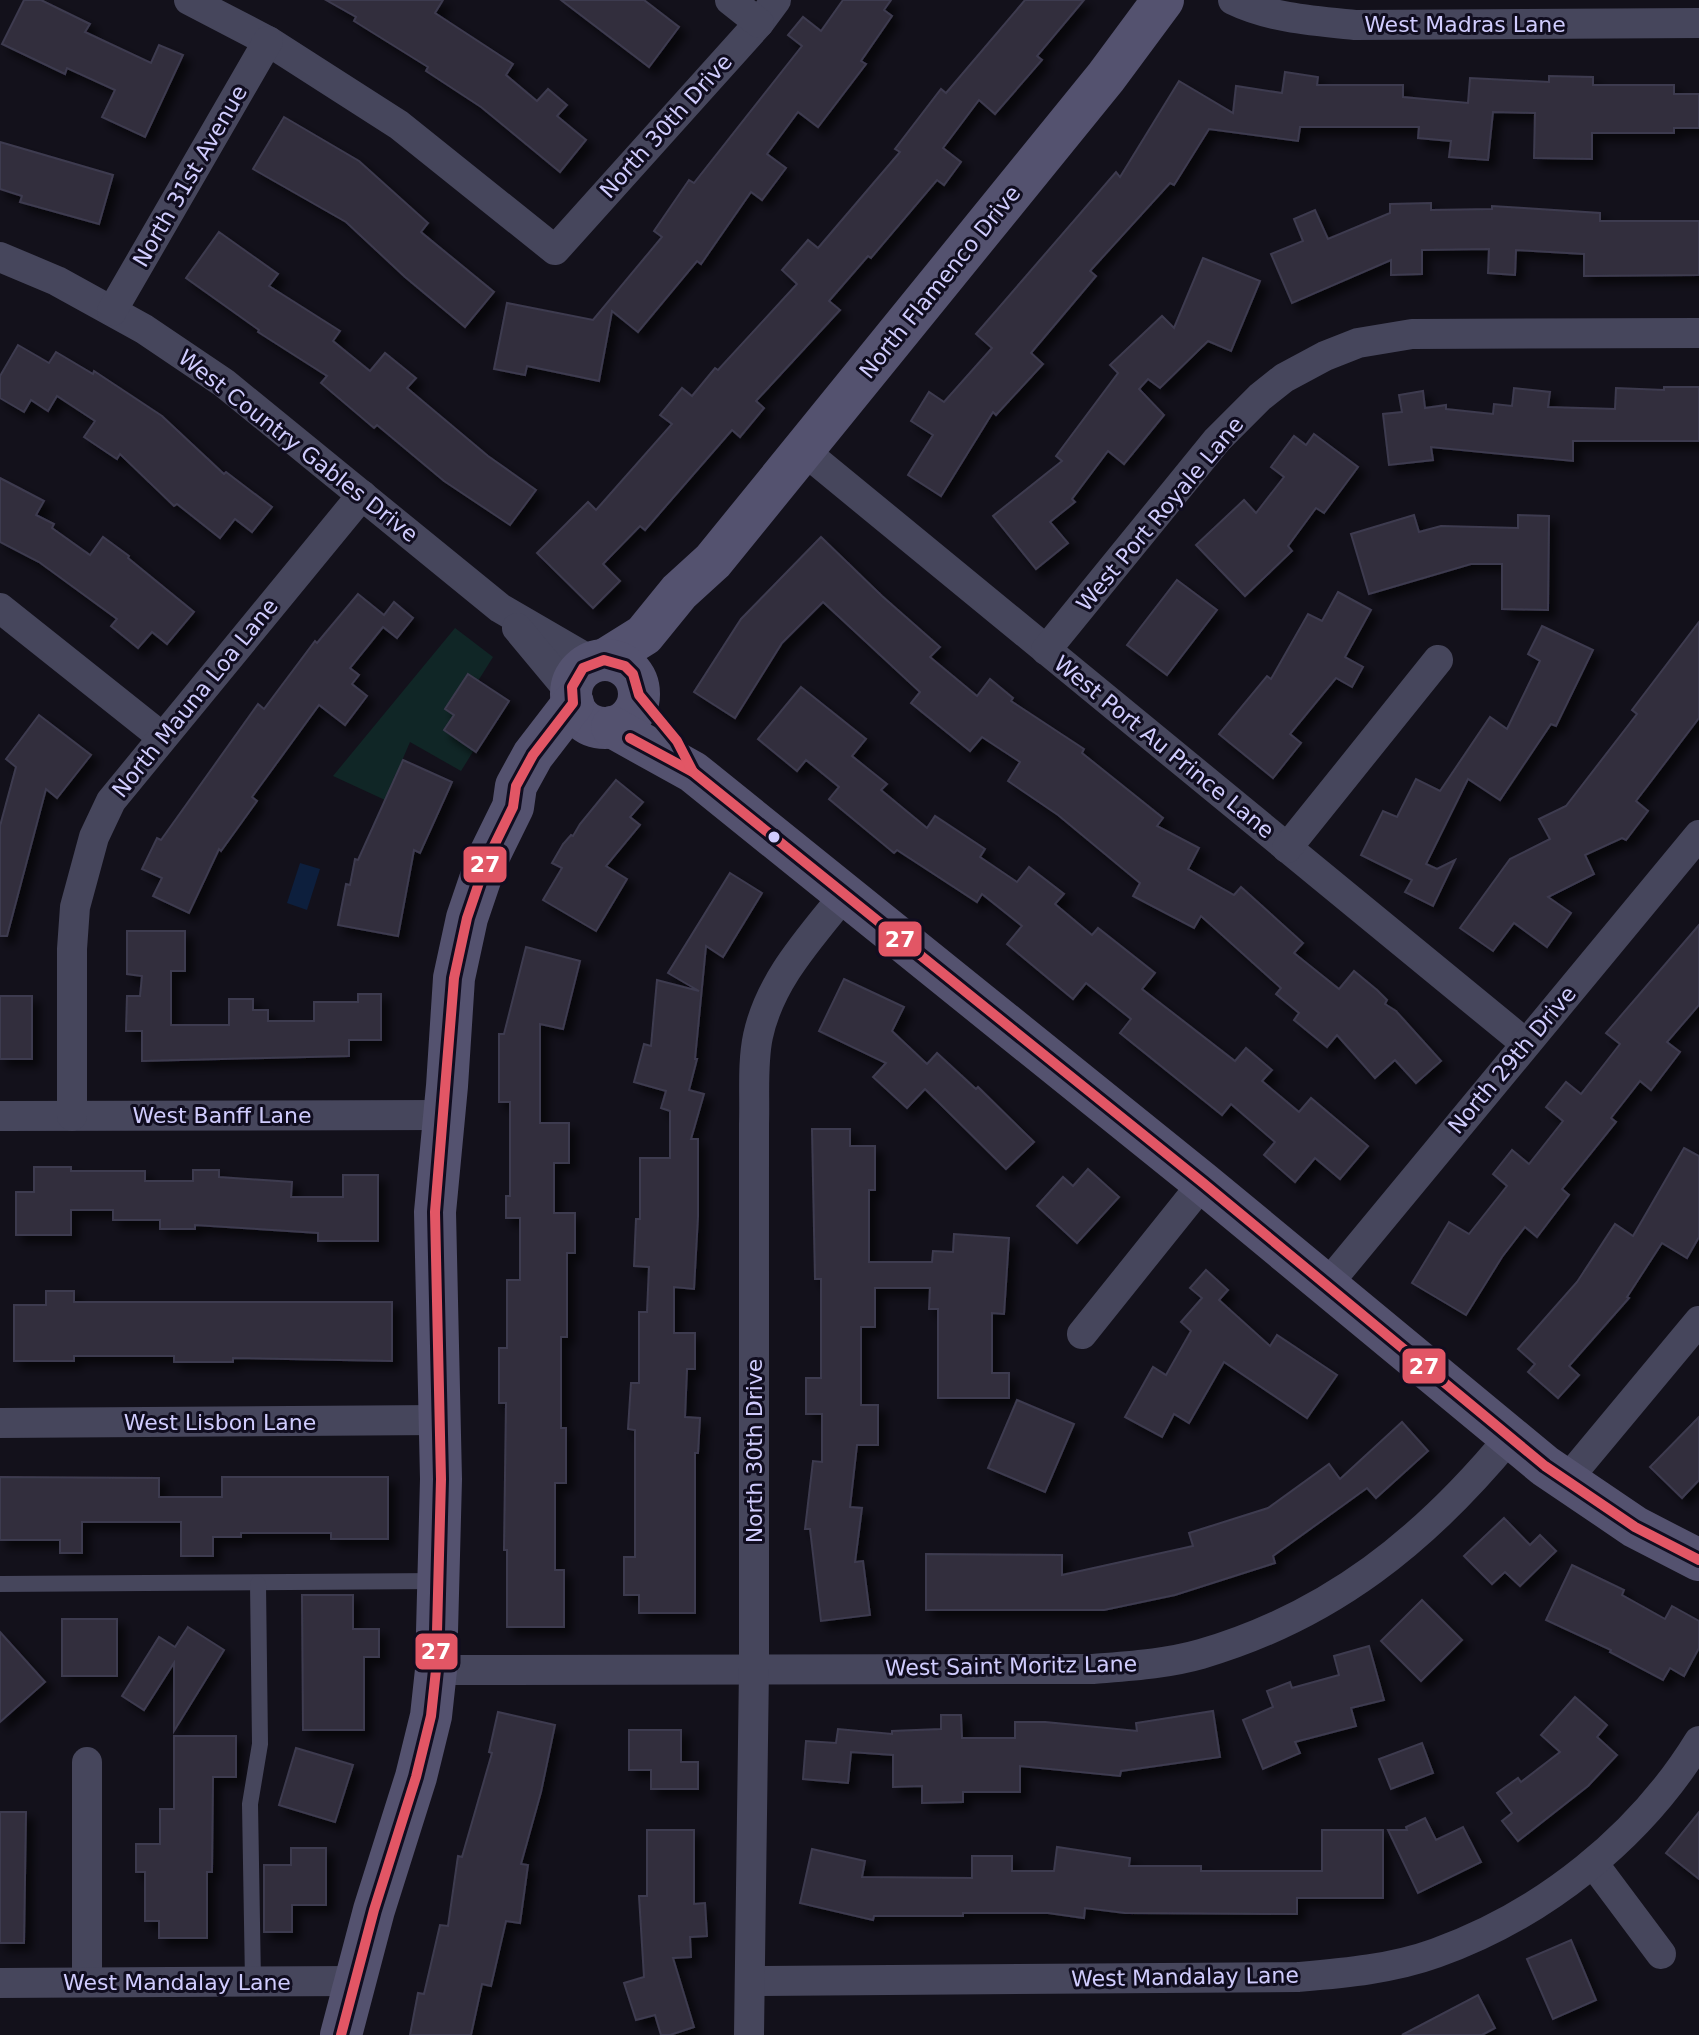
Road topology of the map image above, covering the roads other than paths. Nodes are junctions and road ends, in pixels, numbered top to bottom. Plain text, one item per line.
1 (189, 0) edge
2 (730, 0) edge
3 (1163, 0) edge
4 (1233, 0) edge
5 (767, 11) edge
6 (1699, 23) edge
7 (268, 41) junction
8 (0, 257) edge
9 (112, 311) junction
10 (1699, 333) edge
11 (803, 450) junction
12 (362, 495) junction
13 (713, 561) junction
14 (0, 608) edge
15 (1046, 650) junction
16 (1438, 660) dead end
17 (639, 689) junction
18 (592, 695) junction
19 (162, 737) junction
20 (693, 772) junction
21 (1699, 835) edge
22 (1287, 848) junction
23 (845, 894) junction
24 (1525, 1043) junction
25 (444, 1115) junction
26 (0, 1116) edge
27 (72, 1116) junction
28 (1203, 1183) junction
29 (1326, 1286) junction
30 (1699, 1321) edge
31 (1082, 1334) dead end
32 (440, 1420) junction
33 (0, 1423) edge
34 (1510, 1437) junction
35 (1565, 1482) junction
36 (1699, 1560) edge
37 (440, 1581) junction
38 (0, 1584) edge
39 (258, 1584) junction
40 (754, 1668) junction
41 (436, 1670) junction
42 (1699, 1741) edge
43 (87, 1762) dead end
44 (1593, 1863) junction
45 (1661, 1954) dead end
46 (353, 1981) junction
47 (750, 1981) junction
48 (87, 1982) junction
49 (253, 1982) junction
50 (0, 1983) edge
51 (341, 2035) edge
52 (749, 2035) edge

1 - 7 street
2 - 5 street
3 - 11 street, North Flamenco Drive
4 - 6 street, West Madras Lane
5 - 7 street, North 30th Drive
7 - 9 street, North 31st Avenue
8 - 9 street, West Country Gables Drive
9 - 12 street, West Country Gables Drive
10 - 15 street, West Port Royale Lane
11 - 13 street, North Flamenco Drive
11 - 15 street, West Port Au Prince Lane
12 - 18 street, West Country Gables Drive
12 - 19 street, North Mauna Loa Lane
13 - 17 street, North Flamenco Drive
13 - 18 street, North Flamenco Drive
14 - 19 street
15 - 22 street, West Port Au Prince Lane
16 - 22 street
17 - 18 street, North Flamenco Drive
17 - 20 street, West Country Gables Drive
18 - 20 street, West Country Gables Drive
18 - 25 street, North Flamenco Drive
19 - 27 street, North Mauna Loa Lane
20 - 23 street, West Country Gables Drive
21 - 24 street, North 29th Drive
22 - 24 street, West Port Au Prince Lane
23 - 28 street, West Country Gables Drive
23 - 40 street, North 30th Drive
24 - 29 street, North 29th Drive
25 - 27 street, West Banff Lane
25 - 32 street
26 - 27 street, West Banff Lane
28 - 29 street, West Country Gables Drive
28 - 31 street
29 - 34 street, West Country Gables Drive
30 - 35 street
32 - 33 street, West Lisbon Lane
32 - 37 street
34 - 35 street, West Country Gables Drive
34 - 40 street, West Saint Moritz Lane
35 - 36 street, West Country Gables Drive
37 - 39 lane
37 - 41 street
38 - 39 lane
39 - 49 lane
40 - 41 street, West Saint Moritz Lane
40 - 47 street, North 30th Drive
41 - 46 street
42 - 44 street, West Mandalay Lane
43 - 48 street
44 - 45 street
44 - 47 street, West Mandalay Lane
46 - 49 street, West Mandalay Lane
46 - 51 street
47 - 52 street, North 30th Drive
48 - 49 street, West Mandalay Lane
48 - 50 street, West Mandalay Lane

